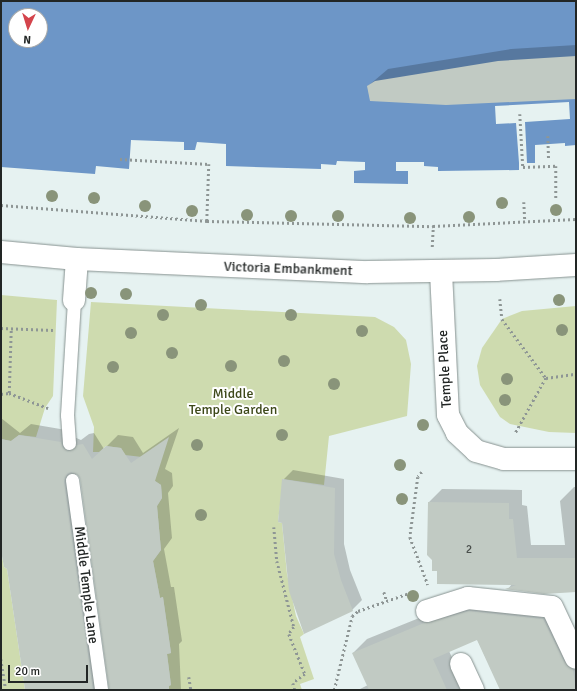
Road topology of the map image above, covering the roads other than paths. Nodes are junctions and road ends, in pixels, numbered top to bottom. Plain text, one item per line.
1 (1, 252) edge
2 (77, 259) junction
3 (576, 265) edge
4 (441, 272) junction
5 (74, 300) joint
6 (69, 443) dead end
7 (576, 459) edge
8 (72, 480) dead end
9 (431, 610) road end
10 (569, 622) edge
11 (576, 658) edge
12 (461, 664) dead end
13 (101, 690) edge
14 (473, 690) edge

1 - 2 main road, Victoria Embankment
2 - 4 main road, Victoria Embankment
2 - 5 main road
3 - 4 main road, Victoria Embankment
4 - 7 main road, Temple Place
5 - 6 lane
8 - 13 lane, Middle Temple Lane
9 - 10 main road
10 - 11 main road
12 - 14 main road

